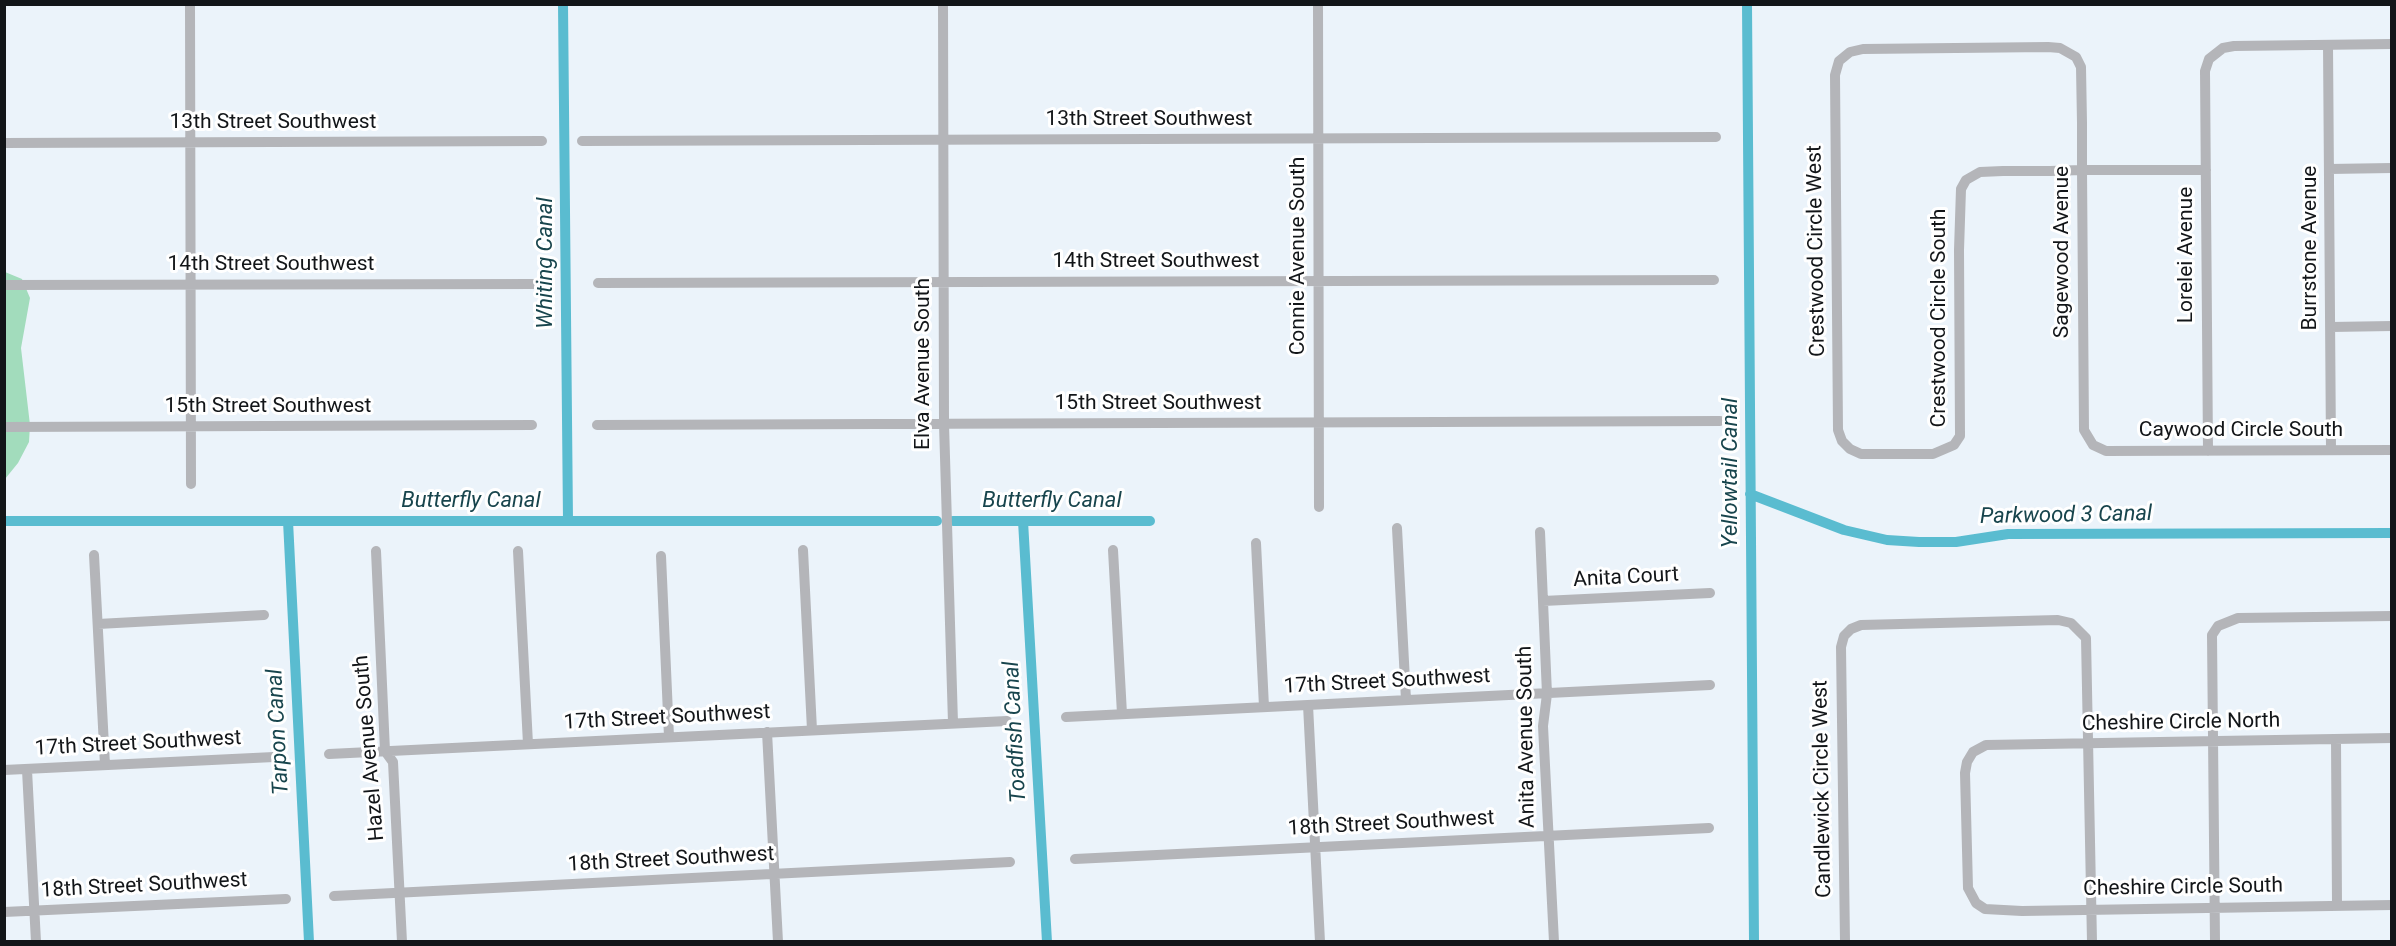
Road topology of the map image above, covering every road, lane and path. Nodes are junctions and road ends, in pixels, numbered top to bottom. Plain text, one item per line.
1 (190, 4) edge
2 (943, 4) edge
3 (1318, 4) edge
4 (2391, 44) edge
5 (2328, 45) junction
6 (2076, 57) joint
7 (1716, 137) dead end
8 (943, 139) junction
9 (1318, 139) junction
10 (542, 141) dead end
11 (582, 141) dead end
12 (190, 142) junction
13 (4, 144) edge
14 (2391, 168) edge
15 (2329, 169) junction
16 (2082, 170) junction
17 (2206, 170) junction
18 (1714, 280) dead end
19 (1319, 281) junction
20 (943, 282) junction
21 (598, 283) dead end
22 (190, 284) junction
23 (537, 284) dead end
24 (4, 285) edge
25 (2391, 326) edge
26 (2331, 327) junction
27 (1720, 421) dead end
28 (1319, 422) junction
29 (944, 424) junction
30 (532, 425) dead end
31 (597, 425) dead end
32 (4, 427) edge
33 (191, 427) junction
34 (1842, 441) joint
35 (2093, 445) joint
36 (2331, 450) junction
37 (2391, 450) edge
38 (2208, 451) junction
39 (191, 484) dead end
40 (1319, 507) dead end
41 (1397, 528) dead end
42 (1540, 532) dead end
43 (1256, 543) dead end
44 (803, 550) dead end
45 (1113, 550) dead end
46 (376, 551) dead end
47 (518, 551) dead end
48 (94, 555) dead end
49 (661, 556) dead end
50 (1710, 593) dead end
51 (1543, 601) junction
52 (264, 615) dead end
53 (2391, 616) edge
54 (98, 624) junction
55 (1710, 685) dead end
56 (1547, 694) junction
57 (1406, 700) junction
58 (1308, 705) junction
59 (1264, 707) junction
60 (1122, 714) junction
61 (1066, 717) dead end
62 (1008, 721) dead end
63 (953, 723) junction
64 (812, 730) junction
65 (767, 732) junction
66 (669, 737) junction
67 (2391, 738) edge
68 (2336, 740) junction
69 (2212, 742) junction
70 (528, 744) junction
71 (2088, 744) junction
72 (385, 751) junction
73 (329, 754) dead end
74 (274, 757) dead end
75 (105, 765) junction
76 (4, 770) edge
77 (27, 770) junction
78 (1709, 828) dead end
79 (1548, 836) junction
80 (1315, 847) junction
81 (1076, 859) dead end
82 (1010, 862) dead end
83 (774, 874) junction
84 (400, 893) junction
85 (334, 896) dead end
86 (286, 899) dead end
87 (1976, 903) joint
88 (2337, 905) junction
89 (2391, 905) edge
90 (2214, 908) junction
91 (2091, 909) junction
92 (34, 911) junction
93 (4, 912) edge
94 (36, 942) edge
95 (402, 942) edge
96 (778, 942) edge
97 (1320, 942) edge
98 (1554, 942) edge
99 (1845, 942) edge
100 (2092, 942) edge
101 (2215, 942) edge

1 - 12 street
2 - 8 street, Elva Avenue South
3 - 9 street, Connie Avenue South
4 - 5 street
5 - 15 street, Burrstone Avenue
5 - 17 street, Lorelei Avenue
6 - 16 street, Sagewood Avenue
6 - 34 street, Crestwood Circle West
7 - 9 street, 13th Street Southwest
8 - 9 street, 13th Street Southwest
8 - 11 street, 13th Street Southwest
8 - 20 street, Elva Avenue South
9 - 19 street, Connie Avenue South
10 - 12 street, 13th Street Southwest
12 - 13 street, 13th Street Southwest
12 - 22 street
14 - 15 street
15 - 26 street, Burrstone Avenue
16 - 17 street
16 - 34 street, Crestwood Circle South
16 - 35 street, Sagewood Avenue
17 - 38 street, Lorelei Avenue
18 - 19 street, 14th Street Southwest
19 - 20 street, 14th Street Southwest
19 - 28 street, Connie Avenue South
20 - 21 street, 14th Street Southwest
20 - 29 street, Elva Avenue South
22 - 23 street, 14th Street Southwest
22 - 24 street, 14th Street Southwest
22 - 33 street
25 - 26 street
26 - 36 street, Burrstone Avenue
27 - 28 street, 15th Street Southwest
28 - 29 street, 15th Street Southwest
28 - 40 street, Connie Avenue South
29 - 31 street, 15th Street Southwest
29 - 63 street, Elva Avenue South
30 - 33 street, 15th Street Southwest
32 - 33 street, 15th Street Southwest
33 - 39 street
35 - 38 street, Caywood Circle South
36 - 37 street, Caywood Circle South
36 - 38 street, Caywood Circle South
41 - 57 street
42 - 51 street, Anita Avenue South
43 - 59 street
44 - 64 street
45 - 60 street
46 - 72 street, Hazel Avenue South
47 - 70 street
48 - 54 street
49 - 66 street
50 - 51 street, Anita Court
51 - 56 street, Anita Avenue South
52 - 54 street
53 - 69 street
54 - 75 street
55 - 56 street, 17th Street Southwest
56 - 57 street, 17th Street Southwest
56 - 79 street, Anita Avenue South
57 - 58 street, 17th Street Southwest
58 - 59 street, 17th Street Southwest
58 - 80 street
59 - 60 street, 17th Street Southwest
60 - 61 street, 17th Street Southwest
62 - 63 street, 17th Street Southwest
63 - 64 street, 17th Street Southwest
64 - 65 street, 17th Street Southwest
65 - 66 street, 17th Street Southwest
65 - 83 street
66 - 70 street, 17th Street Southwest
67 - 68 street, Cheshire Circle North
68 - 69 street, Cheshire Circle North
68 - 88 street
69 - 71 street, Cheshire Circle North
69 - 90 street
70 - 72 street, 17th Street Southwest
71 - 87 street, Cheshire Circle North
71 - 91 street
71 - 99 street, Candlewick Circle West
72 - 73 street, 17th Street Southwest
72 - 84 street, Hazel Avenue South
74 - 75 street, 17th Street Southwest
75 - 77 street, 17th Street Southwest
76 - 77 street, 17th Street Southwest
77 - 92 street
78 - 79 street, 18th Street Southwest
79 - 80 street, 18th Street Southwest
79 - 98 street, Anita Avenue South
80 - 81 street, 18th Street Southwest
80 - 97 street
82 - 83 street, 18th Street Southwest
83 - 84 street, 18th Street Southwest
83 - 96 street
84 - 85 street, 18th Street Southwest
84 - 95 street, Hazel Avenue South
86 - 92 street, 18th Street Southwest
87 - 91 street, Cheshire Circle South
88 - 89 street, Cheshire Circle South
88 - 90 street, Cheshire Circle South
90 - 91 street, Cheshire Circle South
90 - 101 street
91 - 100 street
92 - 93 street, 18th Street Southwest
92 - 94 street

